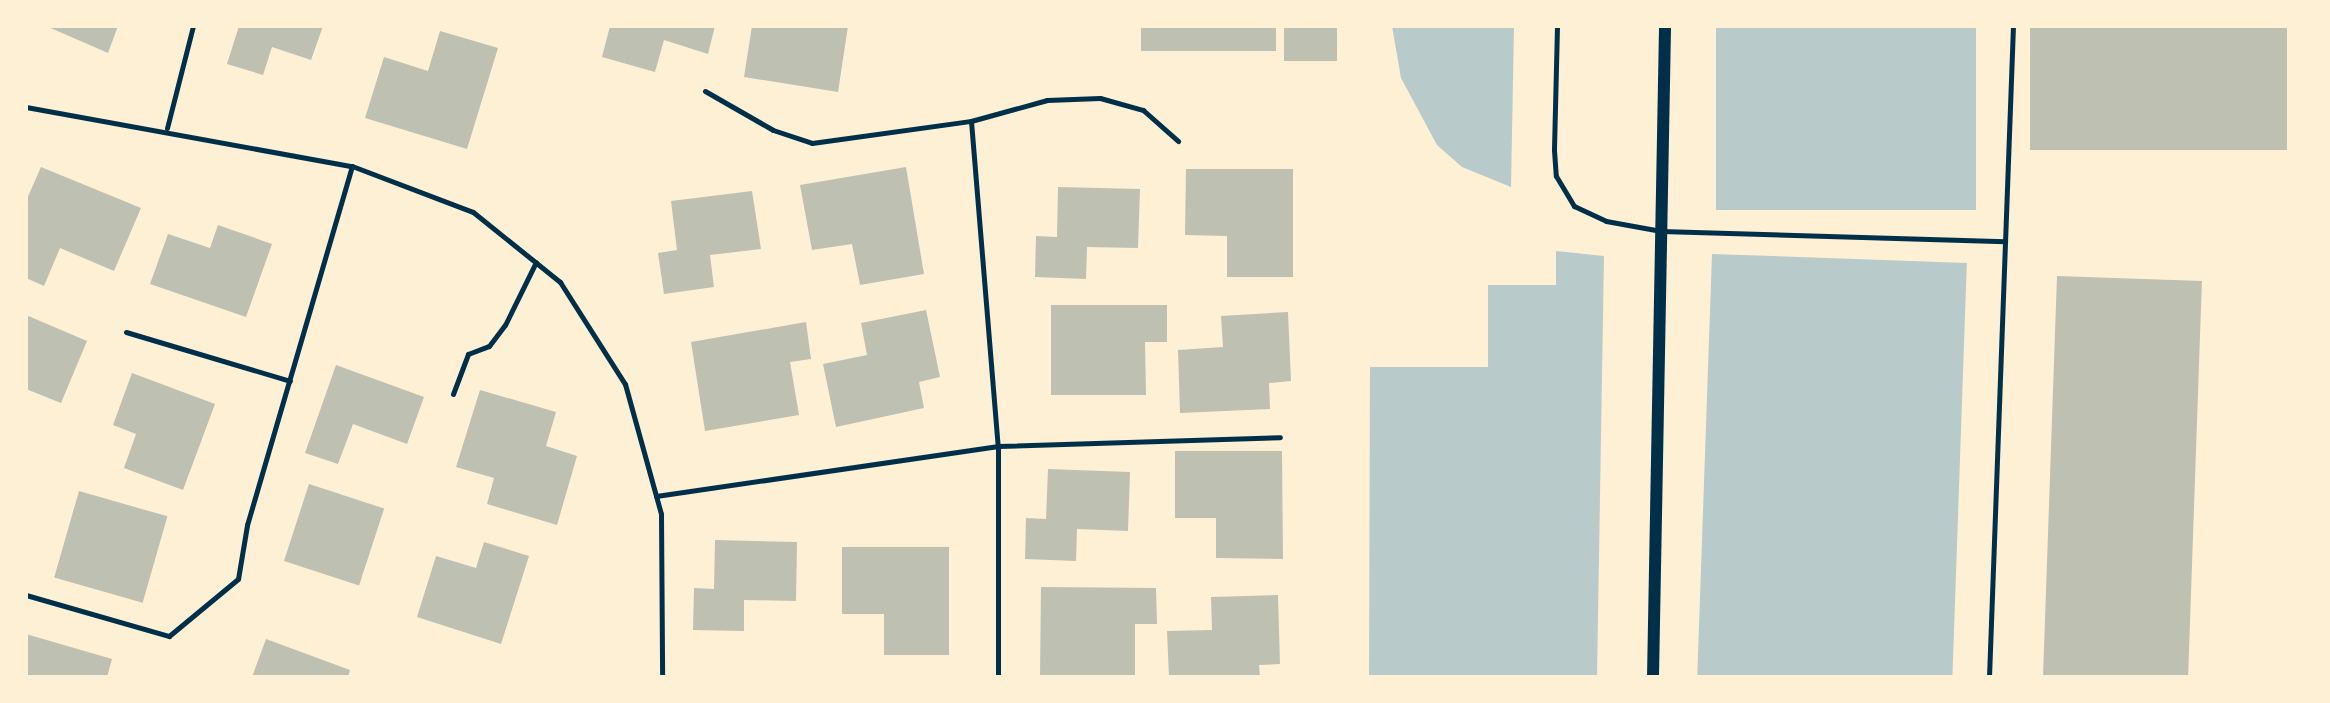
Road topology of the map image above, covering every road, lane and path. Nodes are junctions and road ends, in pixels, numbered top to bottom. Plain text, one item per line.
1 (193, 26) edge
2 (1557, 26) edge
3 (1665, 26) edge
4 (2013, 26) edge
5 (705, 91) dead end
6 (26, 107) edge
7 (971, 121) junction
8 (167, 128) junction
9 (1178, 141) dead end
10 (352, 166) junction
11 (1661, 231) junction
12 (2005, 241) junction
13 (536, 262) junction
14 (126, 332) dead end
15 (289, 381) junction
16 (453, 394) dead end
17 (1280, 437) dead end
18 (999, 446) junction
19 (656, 496) junction
20 (26, 595) edge
21 (662, 677) edge
22 (998, 677) edge
23 (1653, 677) edge
24 (1989, 677) edge

1 - 8 lane
2 - 11 lane
3 - 11 street
4 - 12 lane
5 - 7 lane
6 - 8 lane
7 - 9 lane
7 - 18 lane
8 - 10 lane
10 - 13 lane
10 - 15 lane
11 - 12 lane
11 - 23 street
12 - 24 lane
13 - 16 lane
13 - 19 lane
14 - 15 lane
15 - 20 lane
17 - 18 lane
18 - 19 lane
18 - 22 lane
19 - 21 lane

